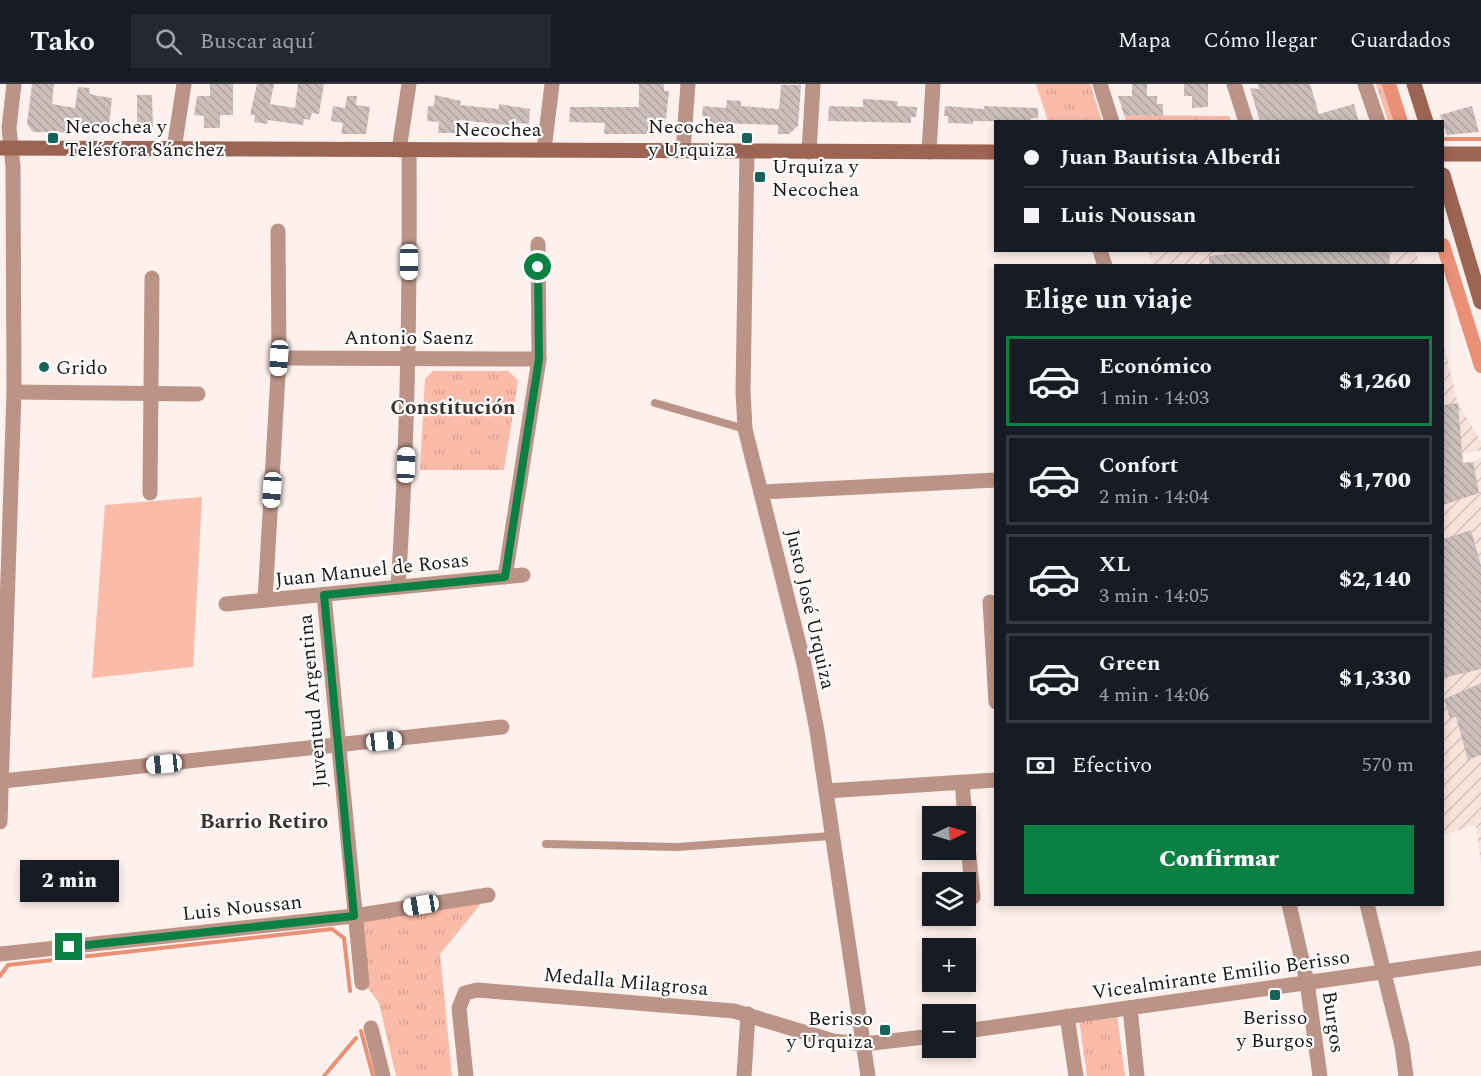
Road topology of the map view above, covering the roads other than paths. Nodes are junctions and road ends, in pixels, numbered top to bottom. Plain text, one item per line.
1 (14, 84) edge
2 (184, 84) edge
3 (409, 84) edge
4 (552, 84) edge
5 (688, 84) edge
6 (813, 84) edge
7 (933, 84) edge
8 (1100, 84) edge
9 (1234, 84) edge
10 (1365, 84) edge
11 (1414, 84) edge
12 (1111, 120) edge
13 (1245, 120) edge
14 (1376, 120) edge
15 (1425, 120) edge
16 (5, 148) edge
17 (174, 149) junction
18 (404, 150) junction
19 (544, 150) junction
20 (683, 151) junction
21 (747, 151) junction
22 (808, 152) junction
23 (929, 152) junction
24 (994, 152) edge
25 (1444, 154) edge
26 (1481, 154) edge
27 (1444, 178) edge
28 (278, 231) dead end
29 (538, 244) dead end
30 (152, 278) dead end
31 (1481, 302) edge
32 (279, 358) junction
33 (409, 358) junction
34 (539, 359) junction
35 (14, 392) junction
36 (151, 393) junction
37 (198, 394) dead end
38 (656, 403) dead end
39 (745, 429) junction
40 (994, 480) edge
41 (761, 492) junction
42 (150, 494) dead end
43 (5, 510) edge
44 (523, 575) dead end
45 (505, 577) junction
46 (398, 587) junction
47 (324, 595) junction
48 (265, 600) junction
49 (990, 602) dead end
50 (226, 604) dead end
51 (3, 655) edge
52 (994, 669) edge
53 (502, 727) dead end
54 (337, 746) junction
55 (994, 780) edge
56 (3, 781) junction
57 (962, 783) junction
58 (826, 791) junction
59 (964, 806) edge
60 (0, 822) edge
61 (831, 836) junction
62 (546, 844) dead end
63 (488, 895) dead end
64 (1289, 906) edge
65 (1367, 906) edge
66 (354, 916) junction
67 (0, 954) edge
68 (1481, 958) edge
69 (1384, 973) junction
70 (1307, 982) junction
71 (362, 983) dead end
72 (1130, 1008) junction
73 (748, 1014) junction
74 (1066, 1016) junction
75 (371, 1028) dead end
76 (976, 1030) edge
77 (922, 1037) edge
78 (864, 1044) junction
79 (383, 1076) edge
80 (466, 1076) edge
81 (744, 1076) edge
82 (868, 1076) edge
83 (1076, 1076) edge
84 (1137, 1076) edge
85 (1320, 1076) edge
86 (1406, 1076) edge

1 - 16 street
2 - 17 street
3 - 18 street
4 - 19 street
5 - 20 street
6 - 22 street
7 - 23 street
8 - 12 street
9 - 13 street
10 - 14 street
11 - 15 main road
16 - 17 main road, Necochea
16 - 35 street
17 - 18 main road, Necochea
18 - 19 main road, Necochea
18 - 33 street
19 - 20 main road, Necochea
20 - 21 main road, Necochea
21 - 22 main road, Necochea
21 - 39 street, Justo José Urquiza
22 - 23 main road, Necochea
23 - 24 main road, Necochea
25 - 26 main road
27 - 31 main road
28 - 32 street
29 - 34 street
30 - 36 street
32 - 33 street, Antonio Saenz
32 - 48 street
33 - 34 street, Antonio Saenz
33 - 46 street
34 - 45 street
35 - 36 street
35 - 43 street
36 - 37 street
36 - 42 street
38 - 39 lane
39 - 41 street, Justo José Urquiza
40 - 41 street
41 - 58 street, Justo José Urquiza
43 - 51 street
44 - 45 street, Juan Manuel de Rosas
45 - 46 street, Juan Manuel de Rosas
46 - 47 street, Juan Manuel de Rosas
47 - 48 street, Juan Manuel de Rosas
47 - 54 street, Juventud Argentina
48 - 50 street, Juan Manuel de Rosas
49 - 52 street
51 - 56 street
53 - 54 street
54 - 56 street
54 - 66 street, Juventud Argentina
55 - 57 street
56 - 60 street
57 - 58 street
57 - 59 street
58 - 61 street, Justo José Urquiza
61 - 62 lane
61 - 78 street, Justo José Urquiza
63 - 66 street, Luis Noussan
64 - 70 street, Burgos
65 - 69 street
66 - 67 street, Luis Noussan
66 - 71 street, Juventud Argentina
68 - 69 street, Vicealmirante Emilio Berisso
69 - 70 street, Vicealmirante Emilio Berisso
69 - 86 street
70 - 72 street, Vicealmirante Emilio Berisso
70 - 85 street, Burgos
72 - 74 street, Vicealmirante Emilio Berisso
72 - 84 street
73 - 78 street, Medalla Milagrosa
73 - 80 street, Medalla Milagrosa
73 - 81 street
74 - 76 street, Vicealmirante Emilio Berisso
74 - 83 street
75 - 79 street
77 - 78 street
78 - 82 street, Justo José Urquiza

